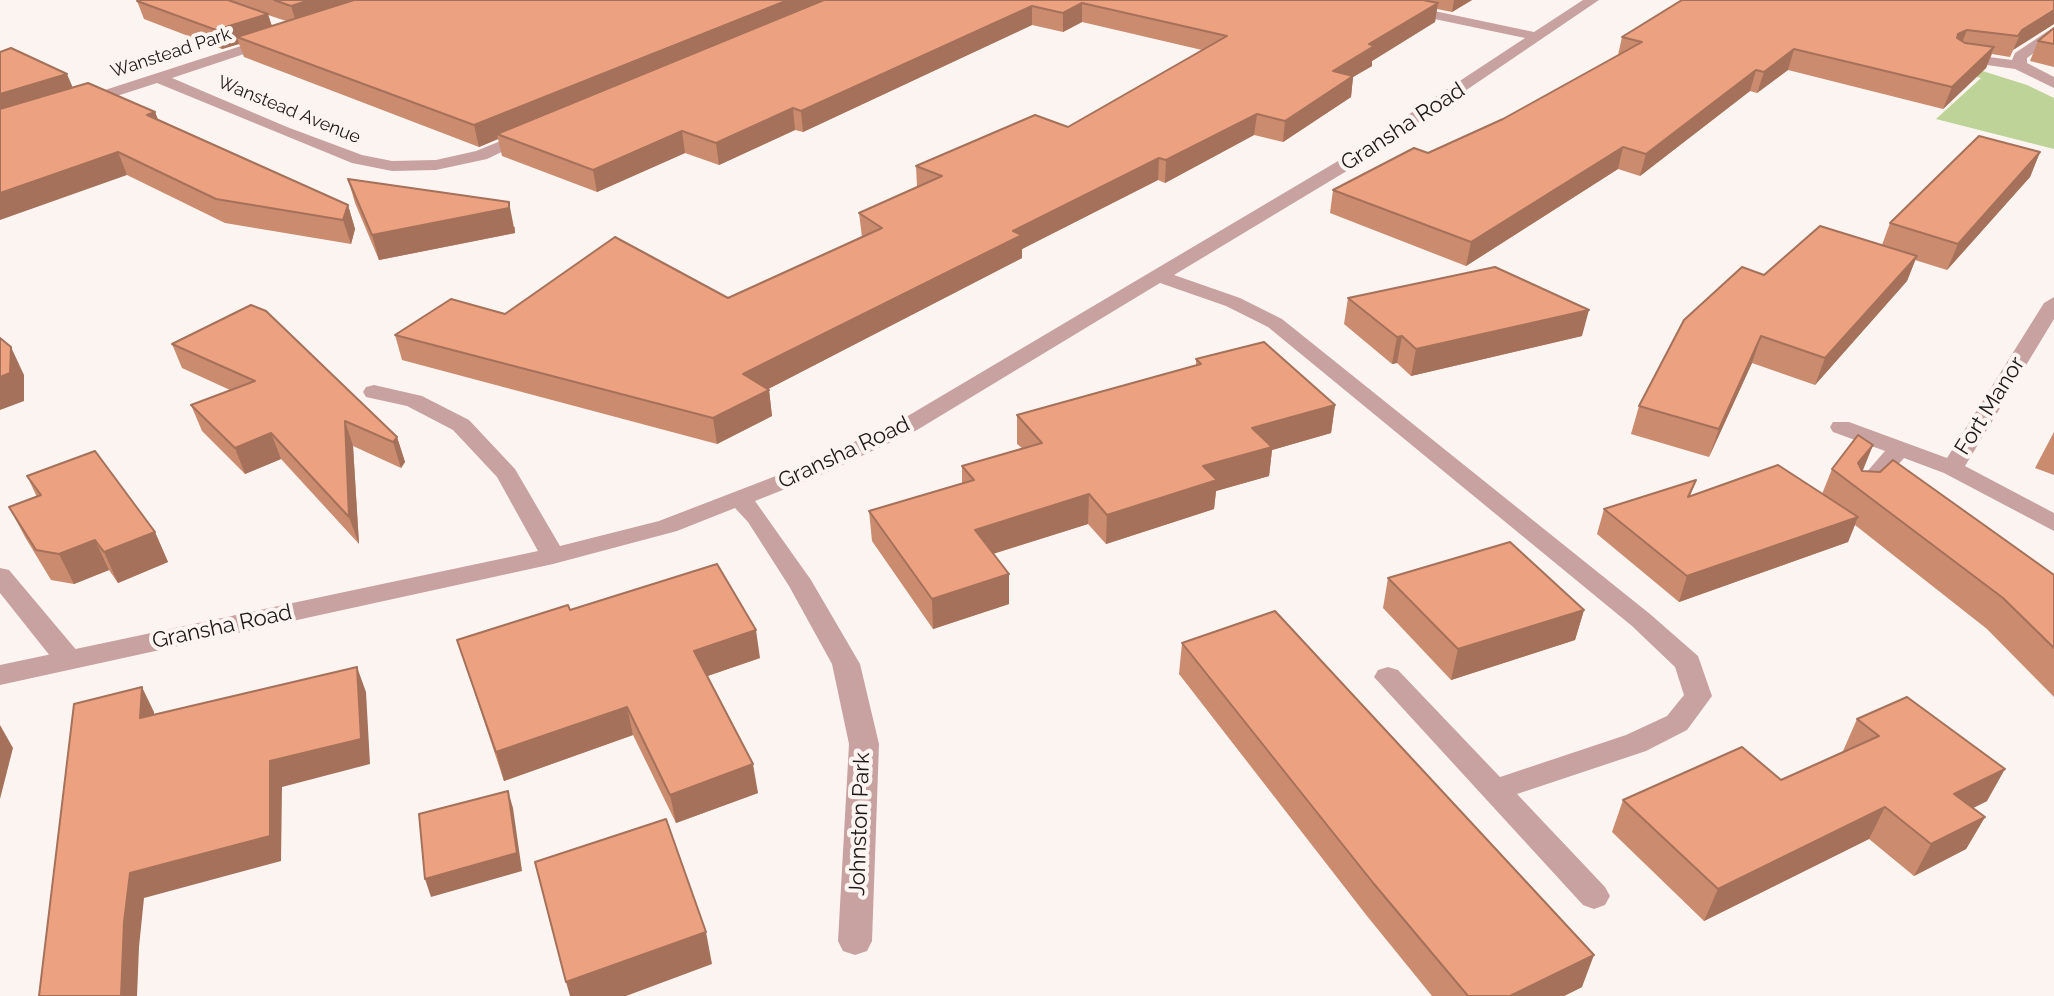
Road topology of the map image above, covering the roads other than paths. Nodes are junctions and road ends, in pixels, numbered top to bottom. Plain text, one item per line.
1 (1363, 0) edge
2 (1592, 0) edge
3 (277, 29) edge
4 (2054, 31) edge
5 (1538, 37) junction
6 (1959, 57) edge
7 (2019, 65) junction
8 (159, 78) junction
9 (2054, 83) edge
10 (72, 105) edge
11 (553, 125) edge
12 (1159, 276) junction
13 (2054, 303) edge
14 (374, 392) dead end
15 (1841, 427) dead end
16 (1900, 449) junction
17 (1952, 468) junction
18 (1860, 494) edge
19 (741, 500) junction
20 (2054, 523) edge
21 (553, 556) junction
22 (0, 576) edge
23 (68, 659) junction
24 (0, 675) edge
25 (1388, 677) dead end
26 (1494, 790) junction
27 (1594, 896) dead end
28 (855, 941) dead end

1 - 5 street
2 - 5 street, Gransha Road
3 - 8 street, Wanstead Park
4 - 7 street
5 - 12 street, Gransha Road
6 - 7 street
7 - 9 street
8 - 10 street, Wanstead Park
8 - 11 street, Wanstead Avenue
12 - 19 street, Gransha Road
12 - 26 street
13 - 17 street, Fort Manor
14 - 21 street
15 - 16 street
16 - 17 street
16 - 18 street
17 - 20 street
19 - 21 street, Gransha Road
19 - 28 street, Johnston Park
21 - 23 street, Gransha Road
22 - 23 street
23 - 24 street, Gransha Road
25 - 26 street
26 - 27 street

